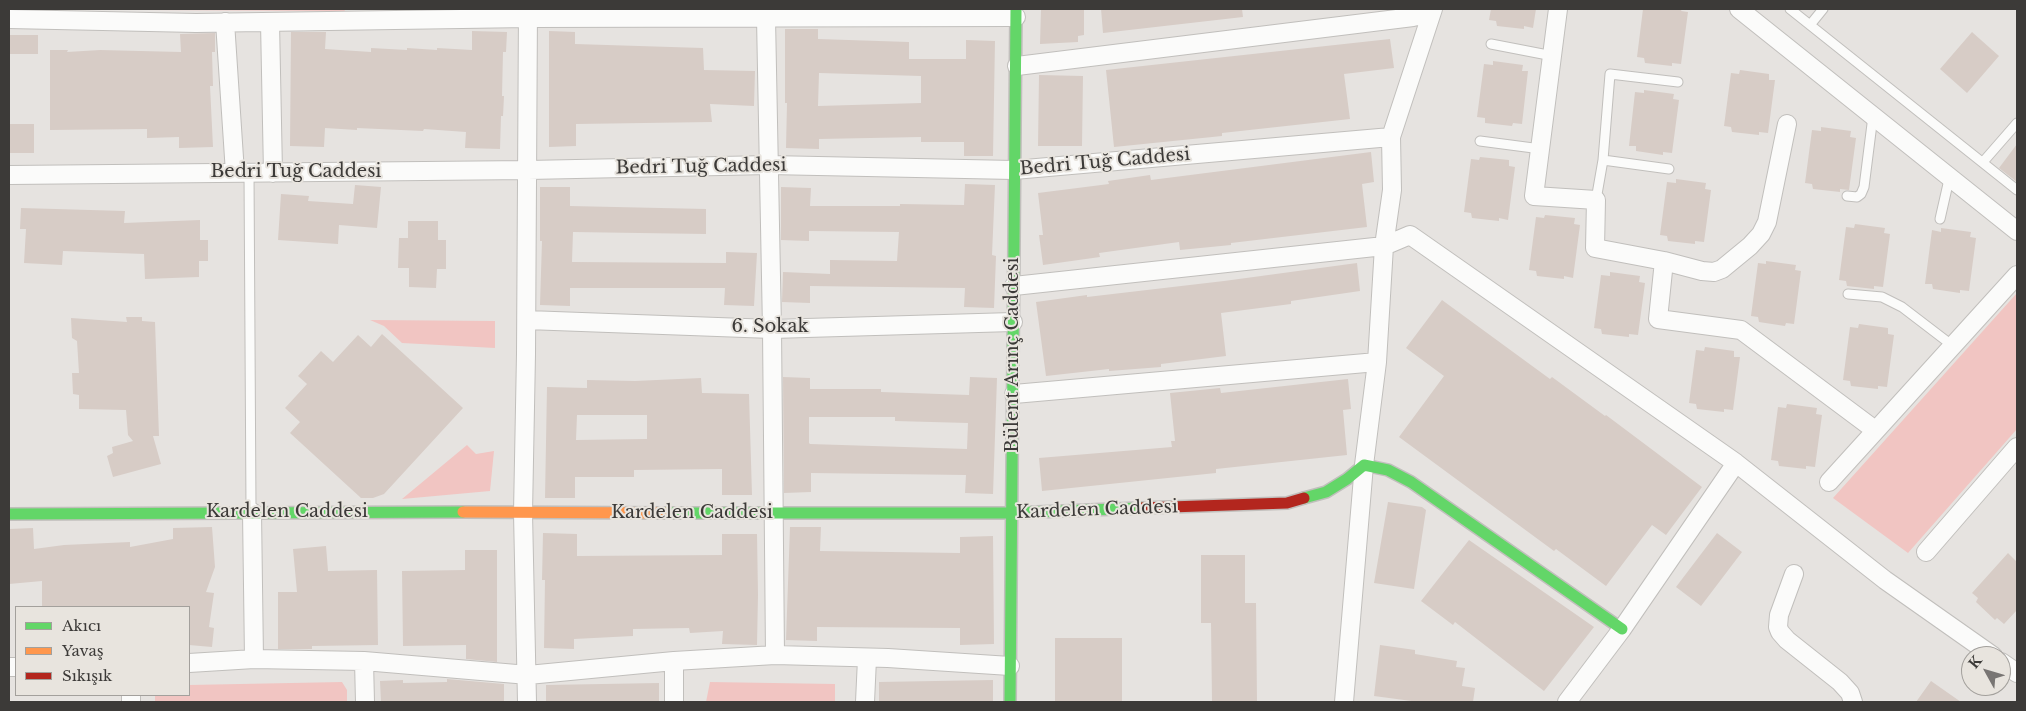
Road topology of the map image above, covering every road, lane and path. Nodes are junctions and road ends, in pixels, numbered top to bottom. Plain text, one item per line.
1 (1558, 9) edge
2 (1739, 9) edge
3 (1790, 9) edge
4 (1822, 9) edge
5 (1432, 11) edge
6 (528, 13) edge
7 (861, 13) edge
8 (1016, 13) edge
9 (1413, 13) edge
10 (364, 14) edge
11 (693, 14) edge
12 (135, 15) edge
13 (766, 18) junction
14 (9, 19) edge
15 (225, 22) junction
16 (270, 22) junction
17 (1810, 24) junction
18 (1491, 44) dead end
19 (1553, 56) junction
20 (1415, 59) junction
21 (1017, 66) junction
22 (1678, 82) dead end
23 (1873, 114) junction
24 (1787, 124) dead end
25 (2017, 124) edge
26 (1391, 137) junction
27 (1480, 141) dead end
28 (1541, 149) junction
29 (1602, 160) junction
30 (1983, 162) junction
31 (769, 165) junction
32 (1669, 169) dead end
33 (528, 170) junction
34 (1014, 170) junction
35 (242, 173) junction
36 (273, 173) junction
37 (9, 175) edge
38 (1950, 175) junction
39 (2017, 190) edge
40 (1846, 196) dead end
41 (1596, 200) junction
42 (1940, 219) dead end
43 (2017, 231) edge
44 (1384, 246) junction
45 (1664, 261) junction
46 (2017, 275) edge
47 (1014, 286) junction
48 (1848, 294) dead end
49 (527, 320) junction
50 (1014, 322) junction
51 (772, 329) junction
52 (1953, 346) junction
53 (1377, 362) junction
54 (1014, 394) junction
55 (1876, 430) junction
56 (2017, 447) edge
57 (1736, 463) junction
58 (1364, 465) junction
59 (1829, 482) dead end
60 (252, 512) junction
61 (523, 513) junction
62 (774, 513) junction
63 (1011, 513) junction
64 (9, 514) edge
65 (1926, 552) dead end
66 (1794, 574) dead end
67 (1622, 629) junction
68 (1978, 646) edge
69 (775, 655) junction
70 (254, 659) junction
71 (866, 659) junction
72 (364, 661) junction
73 (674, 661) junction
74 (190, 663) edge
75 (1010, 666) junction
76 (528, 675) junction
77 (365, 702) edge
78 (527, 702) edge
79 (674, 702) edge
80 (865, 702) edge
81 (1010, 702) edge
82 (1344, 702) edge
83 (1567, 702) edge
84 (1853, 702) edge

1 - 19 street
2 - 23 street
3 - 17 lane
4 - 17 lane
5 - 9 street
5 - 20 street
6 - 10 street
6 - 11 street
6 - 33 street
7 - 8 street
7 - 13 street
8 - 21 street, Bülent Arınç Caddesi
9 - 20 street
9 - 21 street
10 - 16 street
11 - 13 street
12 - 14 street
12 - 15 street
13 - 31 street
15 - 16 street
15 - 35 street
16 - 36 street
17 - 30 lane
18 - 19 lane
19 - 28 street
20 - 26 street
21 - 34 street, Bülent Arınç Caddesi
22 - 29 lane
23 - 38 street
23 - 40 lane
24 - 45 street
25 - 30 lane
26 - 34 street, Bedri Tuğ Caddesi
26 - 44 street
27 - 28 lane
28 - 41 street
29 - 32 lane
29 - 41 lane
30 - 39 lane
31 - 33 street, Bedri Tuğ Caddesi
31 - 34 street, Bedri Tuğ Caddesi
31 - 51 street
33 - 36 street, Bedri Tuğ Caddesi
33 - 49 street
34 - 47 street, Bülent Arınç Caddesi
35 - 36 street, Bedri Tuğ Caddesi
35 - 37 street, Bedri Tuğ Caddesi
35 - 60 lane
38 - 42 lane
38 - 43 street
41 - 45 street
44 - 47 street
44 - 53 street
44 - 57 street
45 - 55 street
46 - 52 street
47 - 50 street, Bülent Arınç Caddesi
48 - 52 lane
49 - 51 street, 6. Sokak
49 - 61 street
50 - 51 street, 6. Sokak
50 - 54 street, Bülent Arınç Caddesi
51 - 62 street
52 - 55 street
53 - 54 street
53 - 58 street
54 - 63 street, Bülent Arınç Caddesi
55 - 59 street
56 - 65 street
57 - 67 street
57 - 68 street
58 - 63 street, Kardelen Caddesi
58 - 67 street
58 - 82 street
60 - 61 street, Kardelen Caddesi
60 - 64 street, Kardelen Caddesi
60 - 70 street
61 - 62 street, Kardelen Caddesi
61 - 76 street
62 - 63 street, Kardelen Caddesi
62 - 69 street
63 - 75 street, Bülent Arınç Caddesi
66 - 84 street
67 - 83 street
69 - 71 street
69 - 73 street
70 - 72 street
70 - 74 street
71 - 75 street
71 - 80 street
72 - 76 street
72 - 77 street
73 - 76 street
73 - 79 street
75 - 81 street, Bülent Arınç Caddesi
76 - 78 street

